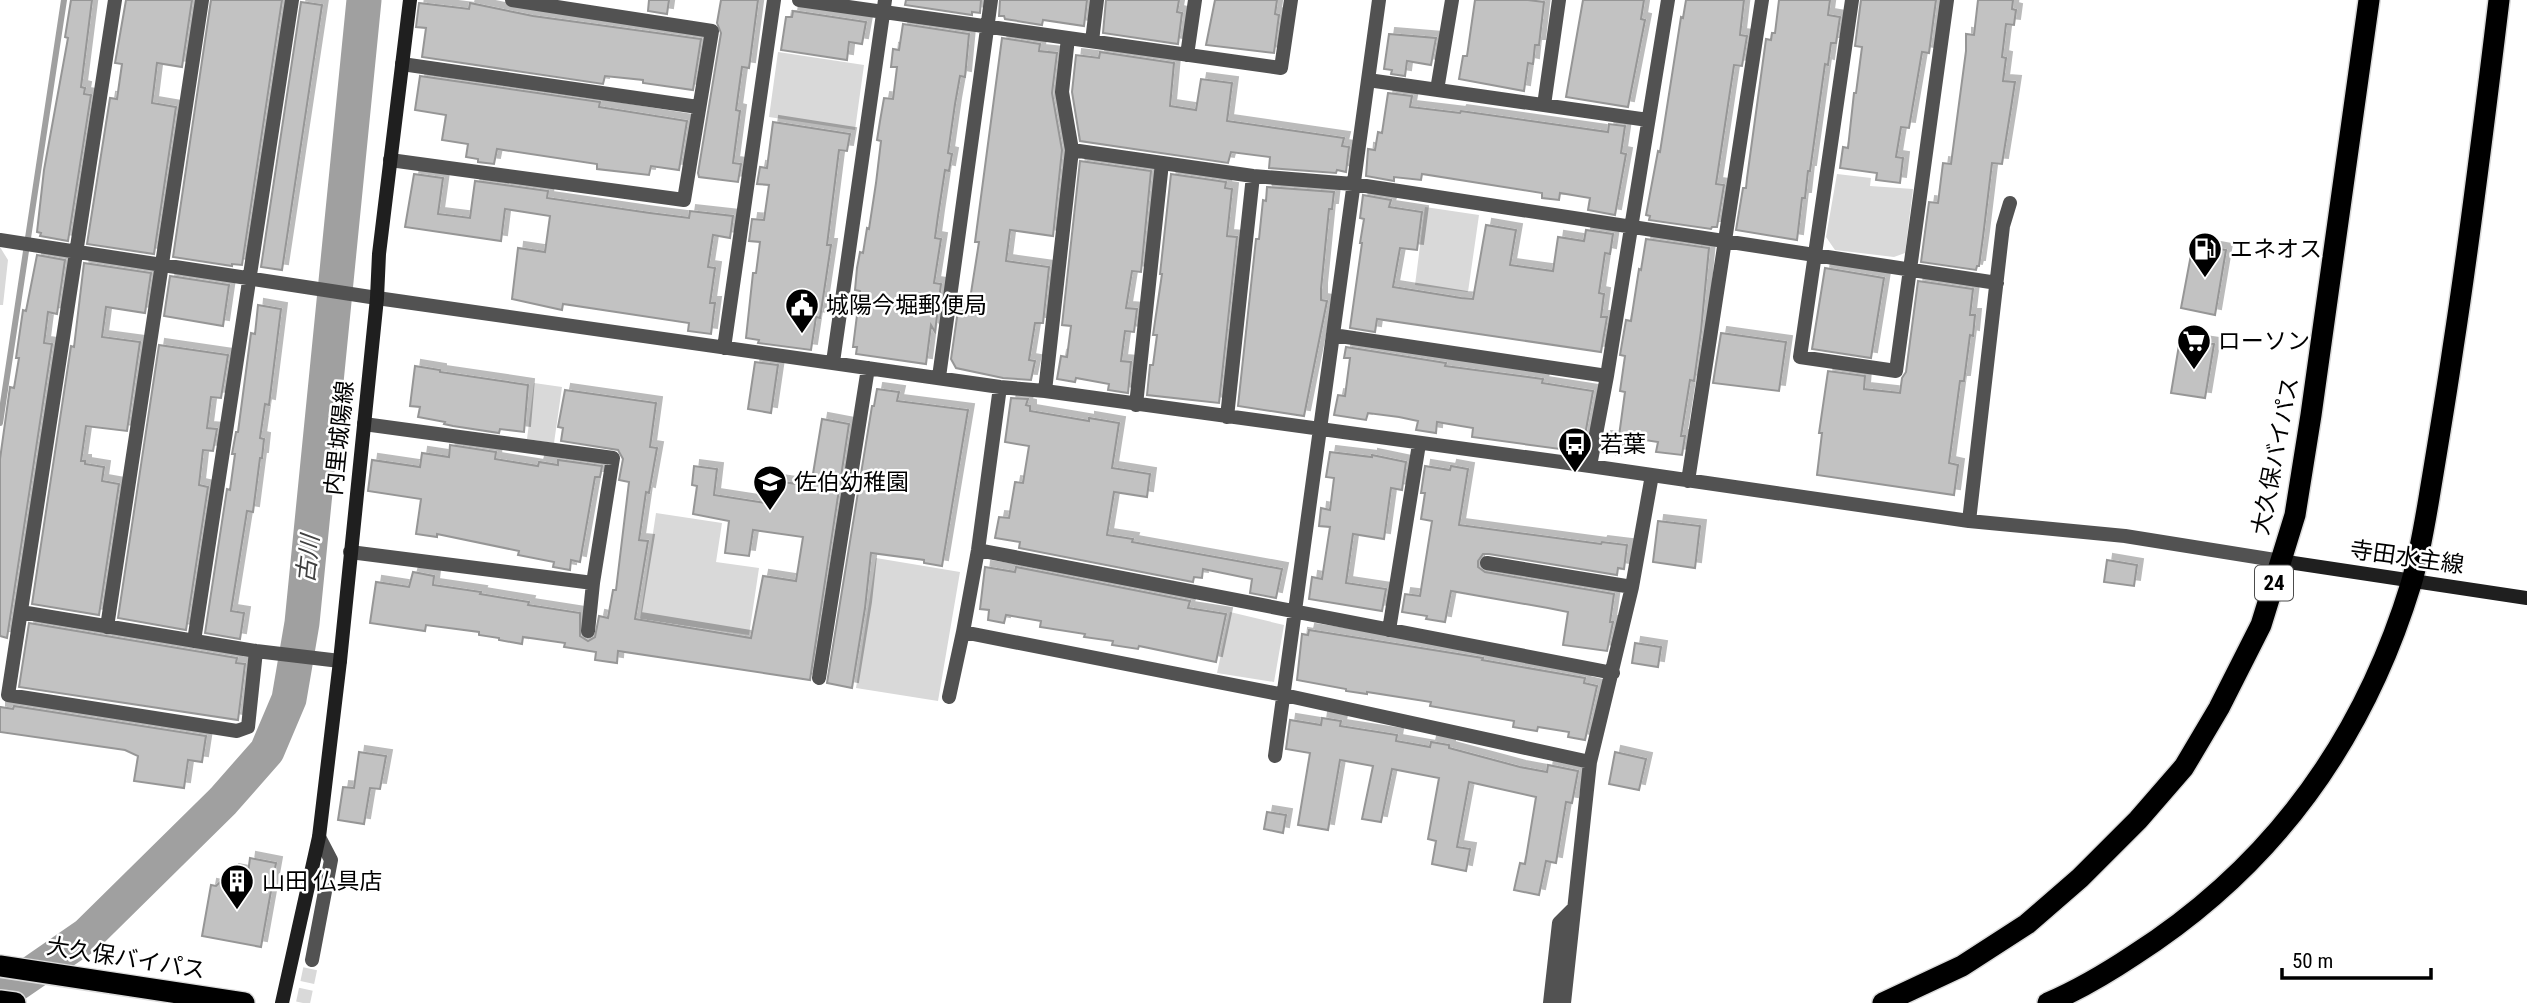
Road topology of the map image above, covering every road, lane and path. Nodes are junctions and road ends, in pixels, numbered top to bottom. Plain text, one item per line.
1 (115, 0) edge
2 (202, 0) edge
3 (292, 0) edge
4 (410, 0) edge
5 (512, 0) edge
6 (774, 0) edge
7 (799, 0) edge
8 (991, 0) edge
9 (1097, 0) edge
10 (1195, 0) edge
11 (1291, 0) edge
12 (1378, 0) edge
13 (1452, 0) edge
14 (1559, 0) edge
15 (1668, 0) edge
16 (1762, 0) edge
17 (1852, 0) edge
18 (1947, 0) edge
19 (2368, 0) edge
20 (2499, 0) edge
21 (884, 6) edge
22 (988, 27) junction
23 (1068, 38) junction
24 (1092, 41) junction
25 (1188, 55) junction
26 (402, 64) junction
27 (1368, 80) junction
28 (1437, 90) junction
29 (1544, 105) junction
30 (698, 107) junction
31 (1648, 120) junction
32 (1072, 150) junction
33 (390, 160) junction
34 (1162, 163) junction
35 (1253, 176) junction
36 (1353, 184) junction
37 (2010, 202) dead end
38 (1631, 227) junction
39 (0, 240) edge
40 (1725, 241) junction
41 (76, 251) junction
42 (1815, 255) junction
43 (162, 264) junction
44 (1910, 270) junction
45 (249, 277) junction
46 (1997, 283) junction
47 (372, 297) junction
48 (1333, 335) junction
49 (724, 348) junction
50 (834, 362) junction
51 (868, 368) junction
52 (1607, 376) junction
53 (939, 377) junction
54 (1000, 387) junction
55 (1045, 391) junction
56 (1136, 405) junction
57 (1227, 417) junction
58 (364, 424) junction
59 (1320, 430) junction
60 (1419, 444) junction
61 (1590, 466) junction
62 (1652, 475) junction
63 (1688, 481) junction
64 (1969, 521) junction
65 (978, 550) junction
66 (350, 552) junction
67 (2281, 561) junction
68 (1487, 563) dead end
69 (2412, 581) junction
70 (593, 583) junction
71 (1632, 587) junction
72 (2527, 598) edge
73 (1295, 611) junction
74 (21, 612) junction
75 (107, 627) junction
76 (1389, 630) junction
77 (588, 632) dead end
78 (963, 632) junction
79 (194, 641) junction
80 (261, 652) junction
81 (336, 661) junction
82 (1613, 673) junction
83 (819, 678) dead end
84 (1284, 695) junction
85 (949, 696) dead end
86 (1275, 756) dead end
87 (1590, 762) junction
88 (319, 837) junction
89 (1572, 910) junction
90 (312, 960) tunnel mouth
91 (8, 967) edge
92 (0, 1001) edge
93 (15, 1003) edge
94 (244, 1003) edge
95 (282, 1003) edge
96 (1550, 1003) edge
97 (1564, 1003) edge
98 (1883, 1003) edge
99 (2048, 1003) edge

1 - 41 street
2 - 43 street
3 - 45 street
4 - 26 main road, 内里城陽線
5 - 30 street
6 - 49 street
7 - 21 street
8 - 22 street
9 - 24 street
10 - 25 street
11 - 25 street
12 - 27 street
13 - 28 street
14 - 29 street
15 - 31 street
16 - 40 street
17 - 42 street
18 - 44 street
19 - 67 highway, 大久保バイパス / 24
20 - 69 highway
21 - 22 street
21 - 50 street
22 - 23 street
22 - 53 street
23 - 24 street
23 - 32 street
24 - 25 street
26 - 30 street
26 - 33 main road, 内里城陽線
27 - 28 street
27 - 36 street
28 - 29 street
29 - 31 street
30 - 33 street
31 - 38 street
32 - 34 street
32 - 55 street
33 - 47 main road, 内里城陽線
34 - 35 street
34 - 56 street
35 - 36 street
35 - 57 street
36 - 38 street
36 - 48 street
37 - 46 street
38 - 40 street
38 - 52 street
39 - 41 street
40 - 42 street
40 - 63 street
41 - 43 street
41 - 74 street
42 - 44 street
42 - 44 street
43 - 45 street
43 - 75 street
44 - 46 street
45 - 47 street
45 - 79 street
46 - 64 street
47 - 49 street
47 - 58 main road, 内里城陽線
48 - 52 street
48 - 59 street
49 - 50 street
50 - 51 street
51 - 53 street
51 - 83 street
52 - 61 street
53 - 54 street
54 - 55 street
54 - 65 street
55 - 56 street
56 - 57 street
57 - 59 street
58 - 66 main road, 内里城陽線
58 - 70 street
59 - 60 street
59 - 73 street
60 - 61 street
60 - 76 street
61 - 62 street
62 - 63 street
62 - 71 street
63 - 64 street
64 - 67 street
65 - 73 street
65 - 78 street
66 - 70 street
66 - 81 main road, 内里城陽線
67 - 69 main road, 寺田水主線
67 - 98 highway, 大久保バイパス / 24
68 - 71 street
69 - 72 main road, 寺田水主線
69 - 99 highway
70 - 77 street
71 - 82 street
73 - 76 street
73 - 84 street
74 - 75 street
74 - 80 street
75 - 79 street
76 - 82 street
78 - 84 street
78 - 85 street
79 - 80 street
80 - 81 street
81 - 88 main road, 内里城陽線
82 - 87 street
84 - 86 street
84 - 87 street
87 - 89 street
88 - 90 street
88 - 95 main road, 内里城陽線
89 - 96 street
89 - 97 street
91 - 94 highway, 大久保バイパス
92 - 93 highway

